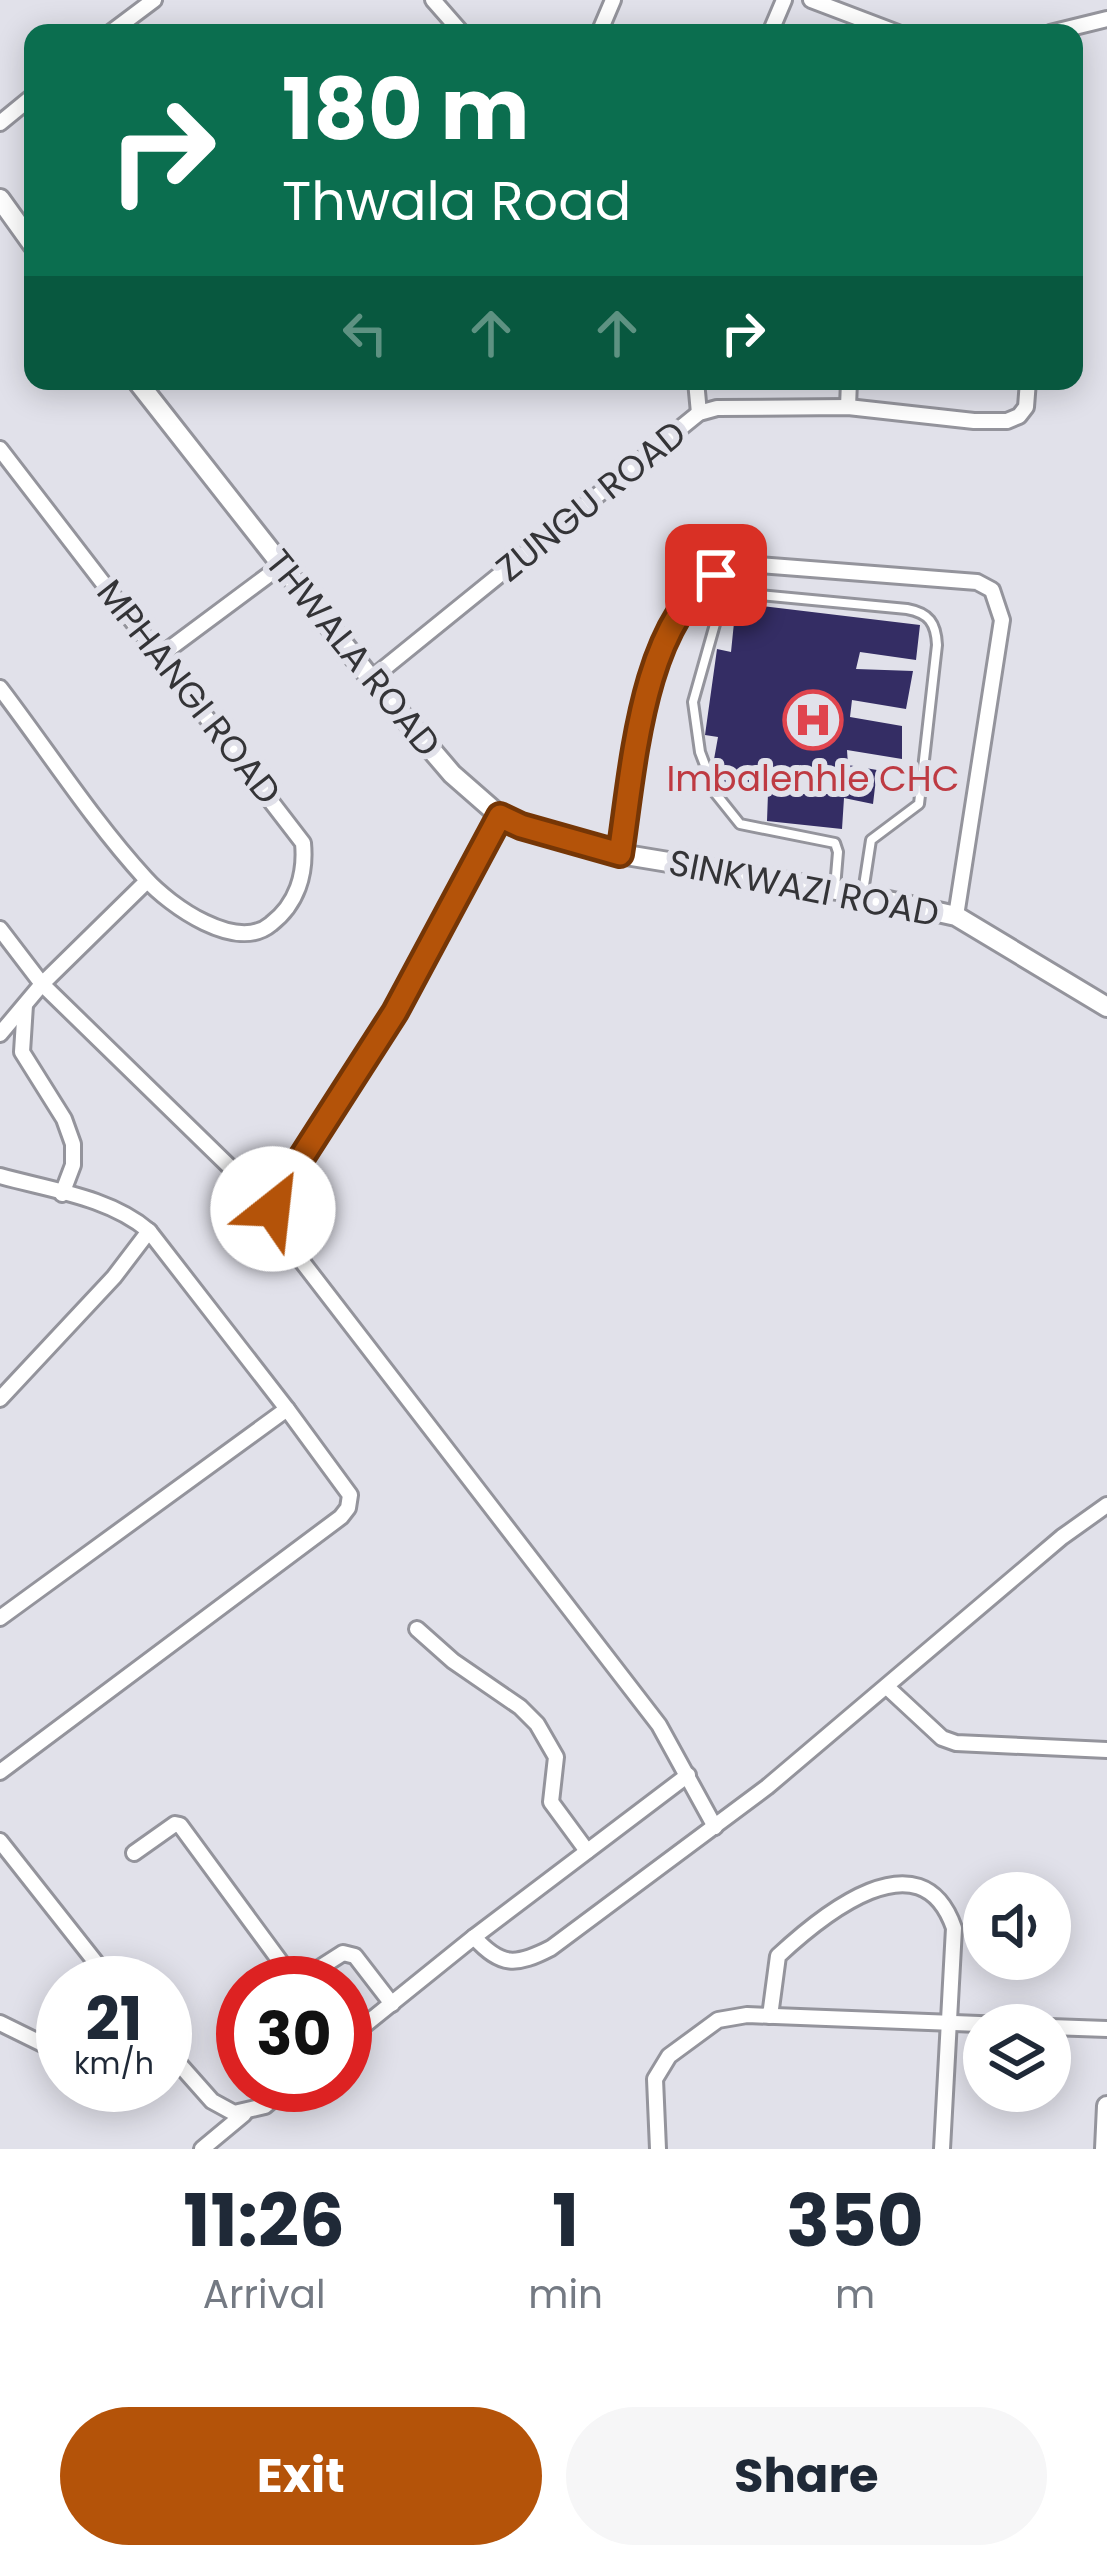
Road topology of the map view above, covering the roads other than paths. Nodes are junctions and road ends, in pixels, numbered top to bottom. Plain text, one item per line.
1 (154, 0) edge
2 (433, 0) edge
3 (812, 0) edge
4 (122, 24) edge
5 (454, 24) edge
6 (875, 24) edge
7 (24, 103) edge
8 (0, 123) edge
9 (0, 199) edge
10 (24, 232) edge
11 (144, 390) edge
12 (697, 390) edge
13 (849, 390) edge
14 (1027, 390) edge
15 (848, 407) junction
16 (699, 413) junction
17 (0, 449) edge
18 (282, 565) junction
19 (161, 655) junction
20 (371, 679) junction
21 (0, 688) edge
22 (500, 816) junction
23 (620, 854) junction
24 (147, 881) junction
25 (835, 890) junction
26 (863, 896) junction
27 (956, 916) junction
28 (0, 929) edge
29 (42, 984) junction
30 (1105, 1002) edge
31 (25, 1005) junction
32 (0, 1034) edge
33 (0, 1176) edge
34 (62, 1194) junction
35 (273, 1209) junction
36 (149, 1231) junction
37 (0, 1399) edge
38 (287, 1409) junction
39 (1107, 1505) edge
40 (0, 1618) edge
41 (417, 1629) dead end
42 (887, 1687) junction
43 (1107, 1750) edge
44 (0, 1772) edge
45 (688, 1775) junction
46 (715, 1827) junction
47 (0, 1840) edge
48 (587, 1851) junction
49 (134, 1852) dead end
50 (475, 1936) junction
51 (91, 1956) edge
52 (392, 2004) junction
53 (770, 2016) junction
54 (372, 2020) edge
55 (0, 2023) edge
56 (949, 2023) junction
57 (963, 2024) edge
58 (1071, 2028) edge
59 (1107, 2030) edge
60 (36, 2041) edge
61 (192, 2078) edge
62 (1107, 2106) edge
63 (246, 2113) joint
64 (202, 2149) edge
65 (658, 2149) edge
66 (942, 2149) edge
67 (1105, 2149) edge

1 - 4 street
2 - 5 street
3 - 6 street
7 - 8 street
9 - 10 street
11 - 18 street, THWALA ROAD
12 - 16 street
13 - 15 street
14 - 15 street, ZUNGU ROAD
15 - 16 street, ZUNGU ROAD
16 - 20 street, ZUNGU ROAD
17 - 19 street, MPHANGI ROAD
18 - 19 street
18 - 20 street, THWALA ROAD
19 - 24 street, MPHANGI ROAD
20 - 22 street, THWALA ROAD
21 - 24 street
22 - 23 street, THWALA ROAD
22 - 35 street
23 - 25 street, SINKWAZI ROAD
23 - 27 street
24 - 29 street
25 - 26 street, SINKWAZI ROAD
25 - 26 lane
26 - 27 street, SINKWAZI ROAD
27 - 30 street, SINKWAZI ROAD
28 - 29 street
29 - 31 street
29 - 35 street
31 - 32 street
31 - 34 street
33 - 34 street
34 - 36 street
35 - 45 street
36 - 37 street
36 - 38 street
38 - 40 street
38 - 44 street
39 - 42 street
41 - 48 street
42 - 43 street
42 - 46 street
45 - 46 street
45 - 48 street
46 - 50 street
47 - 51 street
48 - 50 street
49 - 52 street
50 - 52 street
52 - 54 street
53 - 56 street
53 - 56 street
53 - 65 street
55 - 60 street
56 - 57 street
56 - 66 street
58 - 59 street
61 - 63 street
62 - 67 street
63 - 64 street

